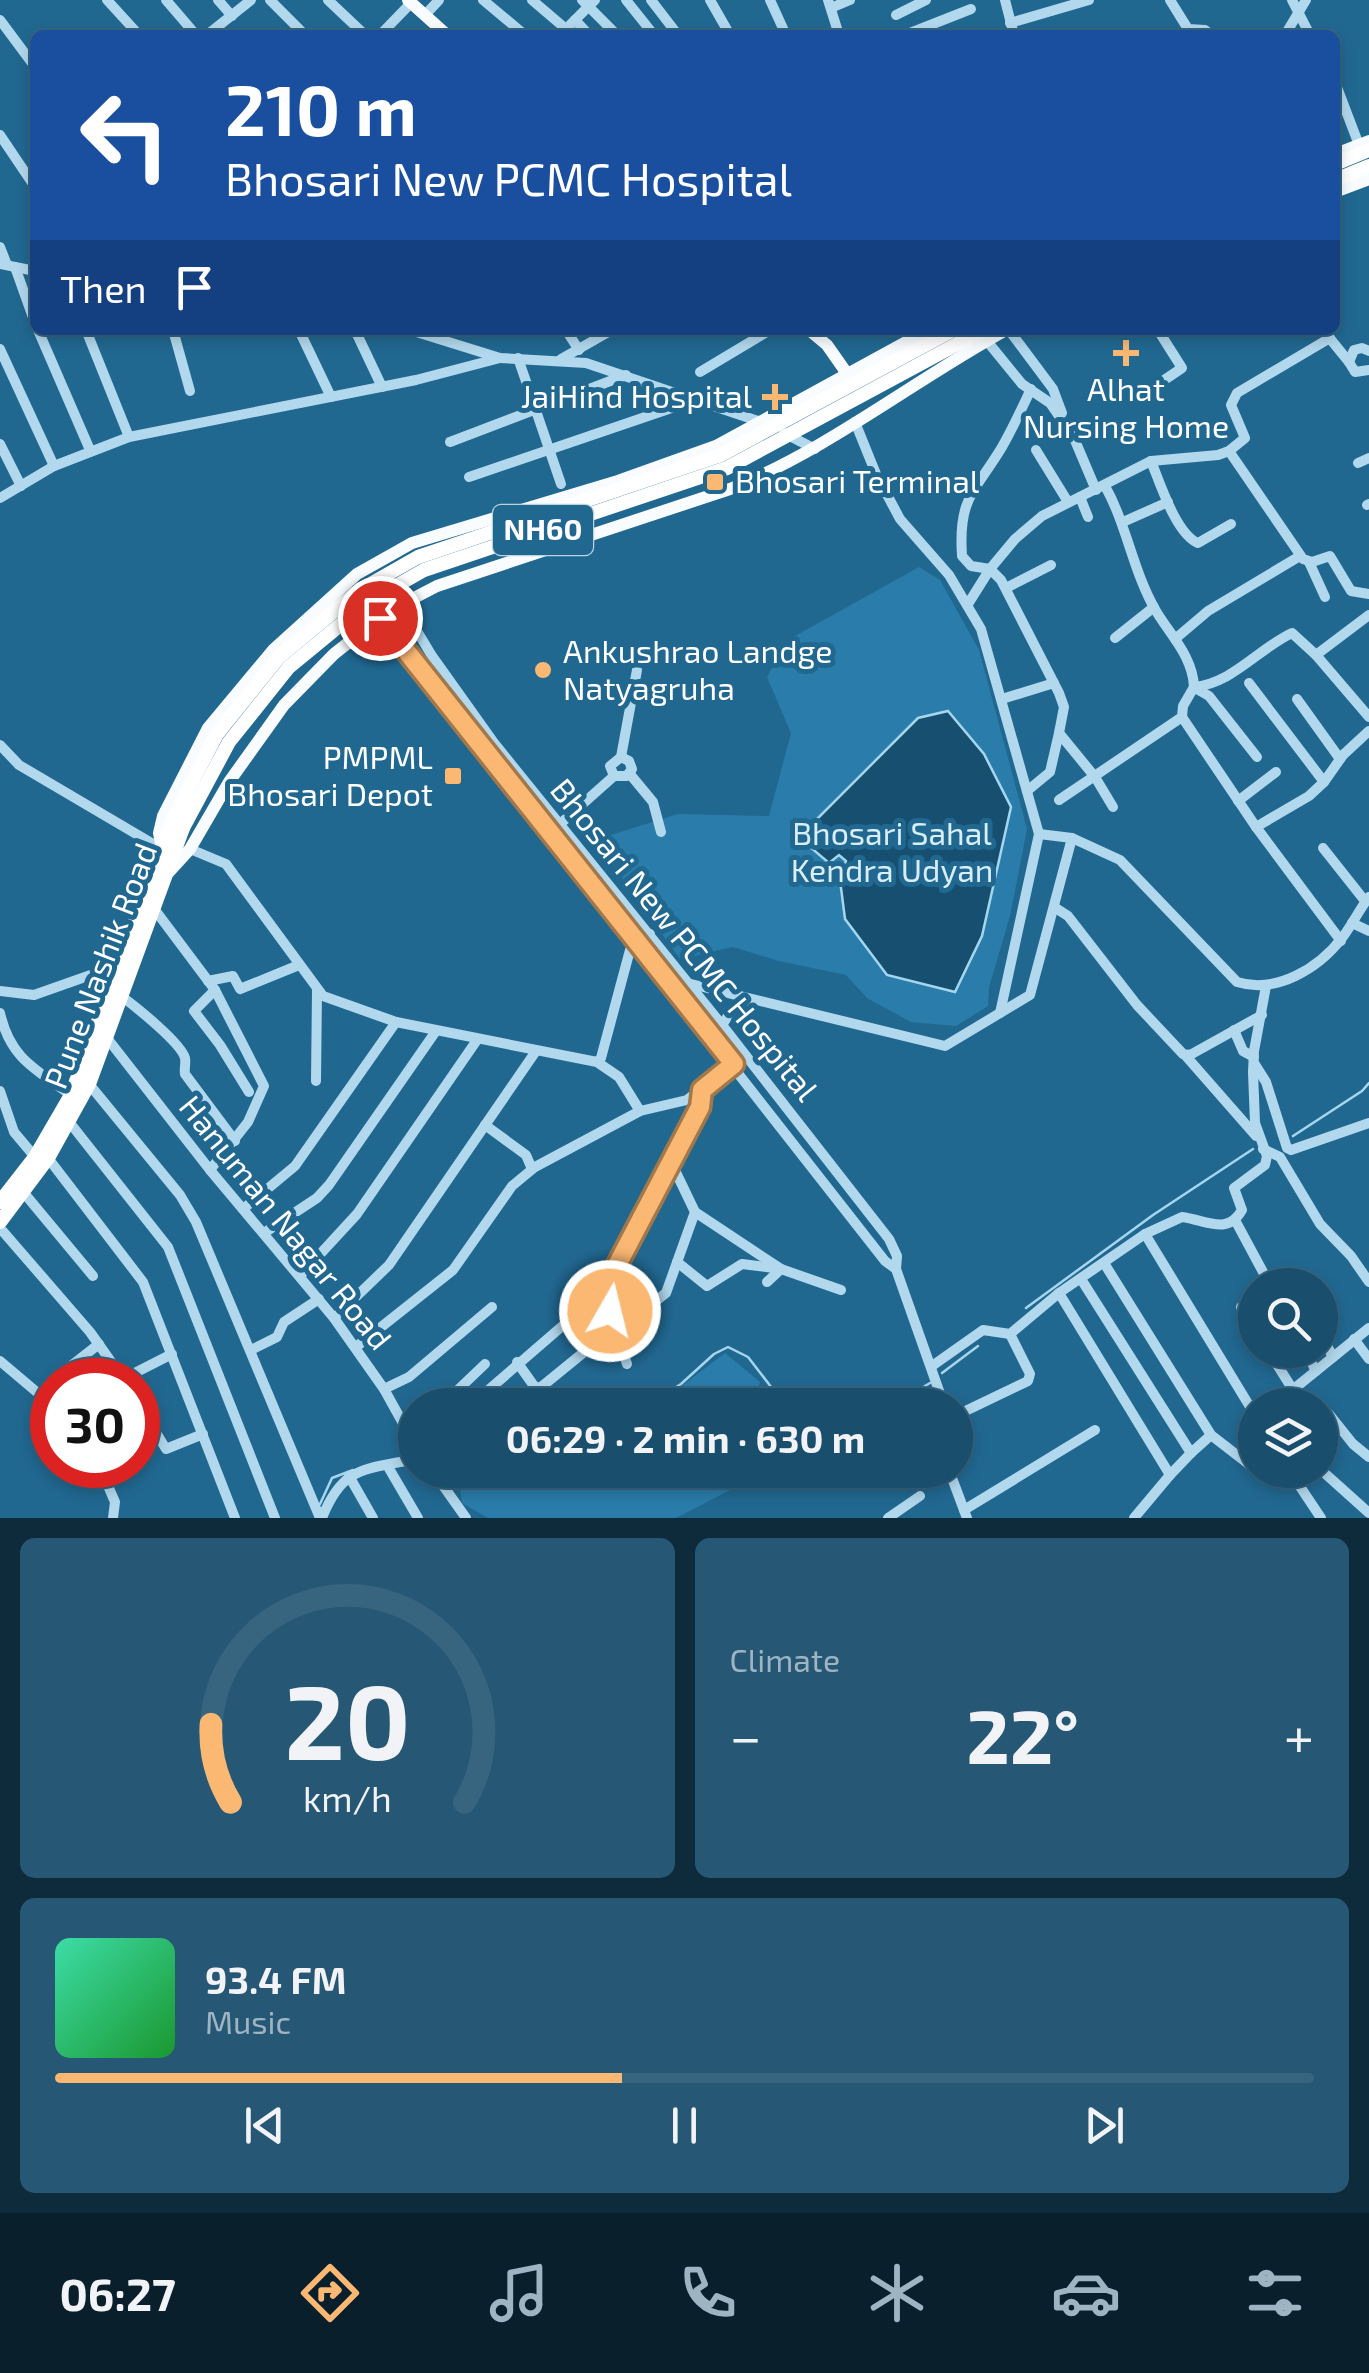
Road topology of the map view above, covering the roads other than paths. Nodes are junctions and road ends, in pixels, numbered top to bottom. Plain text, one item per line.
1 (107, 0) edge
2 (166, 0) edge
3 (218, 0) edge
4 (251, 0) edge
5 (270, 0) edge
6 (328, 0) edge
7 (440, 0) edge
8 (483, 0) edge
9 (532, 0) edge
10 (626, 0) edge
11 (651, 0) edge
12 (710, 0) edge
13 (770, 0) edge
14 (850, 0) edge
15 (926, 0) edge
16 (1005, 0) edge
17 (1089, 0) edge
18 (1170, 0) edge
19 (1292, 0) edge
20 (1306, 0) edge
21 (409, 1) edge
22 (589, 2) edge
23 (829, 4) edge
24 (1057, 4) edge
25 (971, 10) dead end
26 (1299, 14) junction
27 (424, 15) junction
28 (896, 15) dead end
29 (232, 16) junction
30 (0, 20) edge
31 (567, 28) edge
32 (1012, 29) edge
33 (134, 30) edge
34 (192, 30) edge
35 (214, 30) edge
36 (301, 30) edge
37 (359, 30) edge
38 (385, 30) edge
39 (441, 30) edge
40 (519, 30) edge
41 (613, 30) edge
42 (650, 30) edge
43 (674, 30) edge
44 (727, 30) edge
45 (784, 30) edge
46 (837, 30) edge
47 (919, 30) edge
48 (1205, 30) edge
49 (1288, 30) edge
50 (1307, 30) edge
51 (30, 60) edge
52 (1340, 92) edge
53 (0, 135) edge
54 (1366, 146) edge
55 (1340, 153) edge
56 (1340, 161) edge
57 (1369, 166) edge
58 (1340, 178) edge
59 (1369, 179) edge
60 (30, 180) edge
61 (1340, 190) edge
62 (0, 247) edge
63 (7, 266) edge
64 (30, 314) edge
65 (40, 335) edge
66 (88, 335) edge
67 (173, 335) edge
68 (302, 335) edge
69 (357, 335) edge
70 (426, 335) edge
71 (569, 335) edge
72 (604, 335) edge
73 (762, 335) edge
74 (815, 335) edge
75 (919, 335) edge
76 (944, 335) edge
77 (985, 335) edge
78 (1012, 335) edge
79 (1161, 335) edge
80 (1324, 335) edge
81 (1327, 335) edge
82 (1368, 348) edge
83 (0, 349) edge
84 (578, 350) junction
85 (500, 358) junction
86 (518, 358) junction
87 (558, 360) junction
88 (1349, 362) junction
89 (700, 372) dead end
90 (1364, 372) edge
91 (626, 375) junction
92 (848, 376) junction
93 (1369, 383) edge
94 (382, 387) junction
95 (1032, 389) junction
96 (190, 391) dead end
97 (1148, 391) dead end
98 (331, 397) junction
99 (698, 398) junction
100 (533, 410) junction
101 (1062, 420) junction
102 (762, 422) junction
103 (855, 422) junction
104 (128, 437) junction
105 (450, 442) dead end
106 (0, 444) edge
107 (816, 448) junction
108 (90, 450) junction
109 (547, 450) junction
110 (1036, 450) dead end
111 (1229, 451) junction
112 (1151, 461) junction
113 (54, 466) junction
114 (468, 476) dead end
115 (21, 486) junction
116 (1100, 488) junction
117 (562, 491) junction
118 (1080, 497) junction
119 (0, 498) edge
120 (1068, 502) junction
121 (1168, 502) junction
122 (1088, 517) dead end
123 (1123, 522) junction
124 (1231, 524) dead end
125 (577, 540) junction
126 (962, 556) junction
127 (1304, 559) junction
128 (375, 562) junction
129 (1051, 565) dead end
130 (990, 570) junction
131 (946, 572) junction
132 (351, 578) junction
133 (1006, 588) junction
134 (1369, 594) edge
135 (1325, 598) dead end
136 (402, 604) junction
137 (968, 604) junction
138 (1154, 608) junction
139 (1369, 615) edge
140 (380, 618) junction
141 (1114, 638) dead end
142 (1174, 639) junction
143 (1316, 655) junction
144 (638, 670) dead end
145 (1054, 683) junction
146 (1249, 683) dead end
147 (1194, 688) junction
148 (1297, 698) dead end
149 (1002, 699) junction
150 (1182, 716) junction
151 (1369, 718) edge
152 (1369, 731) edge
153 (1059, 733) junction
154 (0, 745) edge
155 (622, 757) junction
156 (1257, 758) dead end
157 (1340, 759) junction
158 (1276, 772) dead end
159 (629, 774) junction
160 (614, 776) junction
161 (1095, 777) junction
162 (1324, 782) junction
163 (1027, 791) junction
164 (1060, 800) dead end
165 (1238, 801) junction
166 (1112, 807) dead end
167 (560, 824) junction
168 (177, 825) junction
169 (1256, 827) junction
170 (661, 832) dead end
171 (1038, 834) junction
172 (1072, 838) junction
173 (160, 845) junction
174 (1323, 848) dead end
175 (190, 849) junction
176 (163, 878) junction
177 (1367, 899) edge
178 (152, 906) junction
179 (1054, 906) junction
180 (1352, 923) junction
181 (1369, 931) edge
182 (650, 934) junction
183 (1340, 940) junction
184 (638, 944) junction
185 (119, 964) junction
186 (299, 965) junction
187 (688, 983) junction
188 (212, 985) junction
189 (1266, 986) junction
190 (317, 991) junction
191 (1, 992) edge
192 (698, 995) junction
193 (121, 996) junction
194 (748, 1000) junction
195 (686, 1005) junction
196 (0, 1006) edge
197 (0, 1013) edge
198 (1000, 1013) junction
199 (1262, 1014) junction
200 (719, 1021) junction
201 (396, 1022) junction
202 (704, 1027) junction
203 (1234, 1030) junction
204 (436, 1031) junction
205 (107, 1038) junction
206 (477, 1040) junction
207 (536, 1051) junction
208 (1183, 1054) junction
209 (1254, 1060) junction
210 (597, 1062) junction
211 (734, 1064) junction
212 (316, 1082) dead end
213 (89, 1084) junction
214 (702, 1090) junction
215 (249, 1092) dead end
216 (71, 1095) junction
217 (1, 1098) edge
218 (640, 1111) junction
219 (1369, 1122) edge
220 (70, 1124) junction
221 (485, 1125) junction
222 (1257, 1136) junction
223 (236, 1141) junction
224 (1264, 1149) junction
225 (42, 1158) junction
226 (671, 1162) junction
227 (210, 1170) junction
228 (532, 1170) junction
229 (8, 1193) edge
230 (243, 1209) junction
231 (695, 1212) junction
232 (1235, 1220) junction
233 (0, 1225) edge
234 (264, 1233) junction
235 (1145, 1234) junction
236 (677, 1262) junction
237 (1104, 1262) junction
238 (781, 1268) junction
239 (1261, 1268) edge
240 (896, 1269) junction
241 (94, 1276) dead end
242 (300, 1276) junction
243 (1081, 1279) junction
244 (767, 1282) dead end
245 (1369, 1282) edge
246 (604, 1290) junction
247 (840, 1290) dead end
248 (1059, 1293) junction
249 (318, 1299) junction
250 (492, 1307) dead end
251 (334, 1318) junction
252 (1369, 1328) edge
253 (616, 1332) junction
254 (1010, 1334) junction
255 (1354, 1339) junction
256 (99, 1344) junction
257 (356, 1347) junction
258 (252, 1350) junction
259 (1338, 1353) edge
260 (172, 1354) junction
261 (81, 1358) edge
262 (109, 1358) edge
263 (160, 1359) edge
264 (1369, 1359) edge
265 (0, 1361) edge
266 (517, 1362) junction
267 (485, 1364) dead end
268 (627, 1364) dead end
269 (932, 1366) junction
270 (1314, 1368) edge
271 (1320, 1368) edge
272 (1316, 1371) junction
273 (30, 1385) edge
274 (460, 1388) edge
275 (489, 1388) edge
276 (540, 1388) joint
277 (939, 1388) edge
278 (1239, 1388) edge
279 (1295, 1388) edge
280 (384, 1389) junction
281 (973, 1407) edge
282 (398, 1408) edge
283 (1338, 1425) edge
284 (1095, 1430) dead end
285 (202, 1434) junction
286 (1210, 1435) junction
287 (160, 1439) edge
288 (1191, 1453) junction
289 (1238, 1455) edge
290 (1369, 1457) edge
291 (398, 1463) edge
292 (387, 1465) junction
293 (1170, 1475) junction
294 (349, 1476) junction
295 (1338, 1486) edge
296 (108, 1488) edge
297 (445, 1488) edge
298 (956, 1488) edge
299 (1302, 1488) edge
300 (920, 1496) dead end
301 (966, 1514) edge
302 (1368, 1515) edge
303 (113, 1518) edge
304 (235, 1518) edge
305 (275, 1518) edge
306 (320, 1518) edge
307 (373, 1518) edge
308 (418, 1518) edge
309 (466, 1518) edge
310 (888, 1518) edge
311 (1134, 1518) edge
312 (1321, 1518) edge

1 - 33 street
2 - 34 street
3 - 29 street
4 - 29 street
5 - 36 street
6 - 37 street
7 - 27 street
8 - 40 street
9 - 31 street
10 - 42 street
11 - 43 street
12 - 44 street
13 - 45 street
14 - 23 street
15 - 28 street
16 - 32 street
17 - 24 street
18 - 48 street
19 - 26 street
20 - 26 street
21 - 27 main road
21 - 38 street
22 - 31 street
22 - 41 street
23 - 46 street
24 - 32 street
25 - 47 street
26 - 49 street
26 - 50 street
27 - 39 main road
29 - 35 street
30 - 51 street
52 - 54 street
53 - 60 street
54 - 55 main road
54 - 56 highway
57 - 58 highway
59 - 61 main road
62 - 63 street
63 - 64 street
65 - 108 street
66 - 104 street
67 - 96 street
68 - 98 street
69 - 94 street
70 - 85 street
71 - 84 street
72 - 84 street
73 - 89 street
74 - 92 main road
75 - 92 main road
76 - 168 highway, NH60, bridge
77 - 95 street
77 - 103 main road
77 - 168 highway, NH60, bridge
78 - 101 street
79 - 97 street
80 - 111 street
81 - 88 street
82 - 88 street
83 - 113 street
84 - 87 street
85 - 86 street
85 - 94 street
86 - 87 street
86 - 100 street
87 - 91 street
88 - 90 street
90 - 93 street
91 - 99 street
91 - 100 street
92 - 102 main road
94 - 98 street
95 - 101 street
95 - 126 street
98 - 104 street
99 - 102 street
99 - 109 street
100 - 105 street
100 - 109 street
101 - 116 street
102 - 107 street
102 - 117 main road
103 - 107 main road
103 - 131 street
104 - 108 street
106 - 115 street
107 - 125 main road
108 - 113 street
109 - 114 street
109 - 117 street
110 - 120 street
111 - 112 street
111 - 127 street
112 - 116 street
112 - 121 street
113 - 115 street
115 - 119 street
116 - 118 street
116 - 123 street
117 - 125 main road
117 - 128 main road
118 - 120 street
118 - 122 street
120 - 130 street
121 - 123 street
121 - 124 street
123 - 138 street
125 - 136 main road
126 - 130 street
126 - 131 street
127 - 134 street
127 - 135 street
127 - 142 street
128 - 132 main road
128 - 136 street, Bhosari New PCMC Hospital
129 - 133 street
130 - 133 street
130 - 137 street
131 - 137 street
132 - 140 street, Bhosari New PCMC Hospital
132 - 173 main road
133 - 145 street
136 - 140 main road
136 - 167 street, Bhosari New PCMC Hospital
137 - 149 street
138 - 141 street
138 - 142 street
139 - 143 street
140 - 175 main road
140 - 184 street, Bhosari New PCMC Hospital
142 - 147 street
143 - 147 street
143 - 151 street
144 - 155 street
145 - 149 street
145 - 153 street
146 - 162 street
147 - 150 street
147 - 156 street
148 - 157 street
149 - 163 street
150 - 161 street
150 - 165 street
152 - 157 street
153 - 161 street
153 - 163 street
154 - 173 street
155 - 159 street
155 - 160 street
157 - 162 street
158 - 165 street
159 - 160 street
159 - 170 street
160 - 167 street
161 - 164 street
161 - 166 street
162 - 169 street
163 - 171 street
165 - 169 street
167 - 182 street, Bhosari New PCMC Hospital
168 - 173 highway, Pune Nashik Road / NH60
168 - 176 highway, Pune Nashik Road / NH60
169 - 183 street
171 - 172 street
171 - 198 street
172 - 179 street
172 - 189 street
173 - 185 highway, Pune Nashik Road / NH60
174 - 177 street
175 - 176 main road
175 - 186 street
176 - 178 highway, Pune Nashik Road / NH60
177 - 180 street
178 - 188 street
178 - 193 highway, Pune Nashik Road / NH60
179 - 198 street
179 - 208 street
180 - 181 street
180 - 183 street
182 - 184 street
182 - 187 street, Bhosari New PCMC Hospital
183 - 189 street
184 - 195 street, Bhosari New PCMC Hospital
184 - 210 street
185 - 191 street
185 - 216 highway, Pune Nashik Road / NH60
186 - 188 street
186 - 190 street
187 - 192 street, Bhosari New PCMC Hospital
187 - 194 street
188 - 215 street
188 - 223 street
189 - 199 street
190 - 201 street
190 - 212 street
191 - 196 street
192 - 195 street
192 - 200 street, Bhosari New PCMC Hospital
193 - 205 highway, Pune Nashik Road / NH60
193 - 223 street
194 - 198 street
194 - 200 street
195 - 202 street, Bhosari New PCMC Hospital
197 - 216 street
199 - 203 street
199 - 209 street
200 - 202 street
200 - 240 street, Bhosari New PCMC Hospital
201 - 204 street
201 - 230 street
202 - 211 street, Bhosari New PCMC Hospital
203 - 208 street
203 - 209 street
204 - 206 street
204 - 234 street
205 - 213 highway, Pune Nashik Road / NH60
205 - 227 street, Hanuman Nagar Road
206 - 207 street
206 - 242 street
207 - 210 street
207 - 221 street
208 - 222 street
209 - 219 street
209 - 222 street
210 - 218 street
211 - 214 street
211 - 240 street, Bhosari New PCMC Hospital
213 - 220 highway, Pune Nashik Road / NH60
213 - 258 street
214 - 218 street
214 - 226 street
216 - 225 highway, Pune Nashik Road / NH60
217 - 225 street
218 - 228 street
220 - 225 highway, Pune Nashik Road / NH60
220 - 305 street
221 - 228 street
221 - 251 street
222 - 224 street
223 - 227 street
224 - 232 street
224 - 245 street
225 - 229 highway, Pune Nashik Road / NH60
225 - 260 street
226 - 231 street
226 - 246 street
227 - 230 street, Hanuman Nagar Road
228 - 257 street
229 - 233 highway, Pune Nashik Road / NH60
229 - 241 street
230 - 234 street, Hanuman Nagar Road
231 - 236 street
231 - 238 street
232 - 235 street
232 - 239 street
233 - 256 street
234 - 242 street, Hanuman Nagar Road
235 - 237 street
235 - 278 street
236 - 238 street
236 - 253 street
237 - 243 street
237 - 286 street
238 - 244 street
238 - 247 street
240 - 269 street, Bhosari New PCMC Hospital
242 - 249 street, Hanuman Nagar Road
243 - 248 street
243 - 288 street
246 - 253 street
246 - 266 street
248 - 254 street
248 - 293 street
249 - 251 street, Hanuman Nagar Road
249 - 258 street
250 - 280 street
251 - 257 street, Hanuman Nagar Road
252 - 255 street
253 - 268 street
253 - 276 street
254 - 269 street
254 - 281 street
255 - 259 street
255 - 264 street
256 - 261 street
256 - 262 street
257 - 280 street, Hanuman Nagar Road
258 - 306 street
260 - 263 street
260 - 285 street
265 - 273 street
266 - 275 street
266 - 276 street
267 - 274 street
269 - 277 street, Bhosari New PCMC Hospital
270 - 272 street
271 - 272 street
272 - 279 street
280 - 282 street, Hanuman Nagar Road
283 - 290 street
284 - 301 street
285 - 287 street
285 - 304 street
286 - 288 street
286 - 289 street
288 - 293 street
291 - 292 street
292 - 294 street
292 - 308 street
293 - 311 street
294 - 306 street
294 - 307 street
295 - 302 street
296 - 303 street
297 - 309 street
298 - 301 street
299 - 312 street
300 - 310 street

